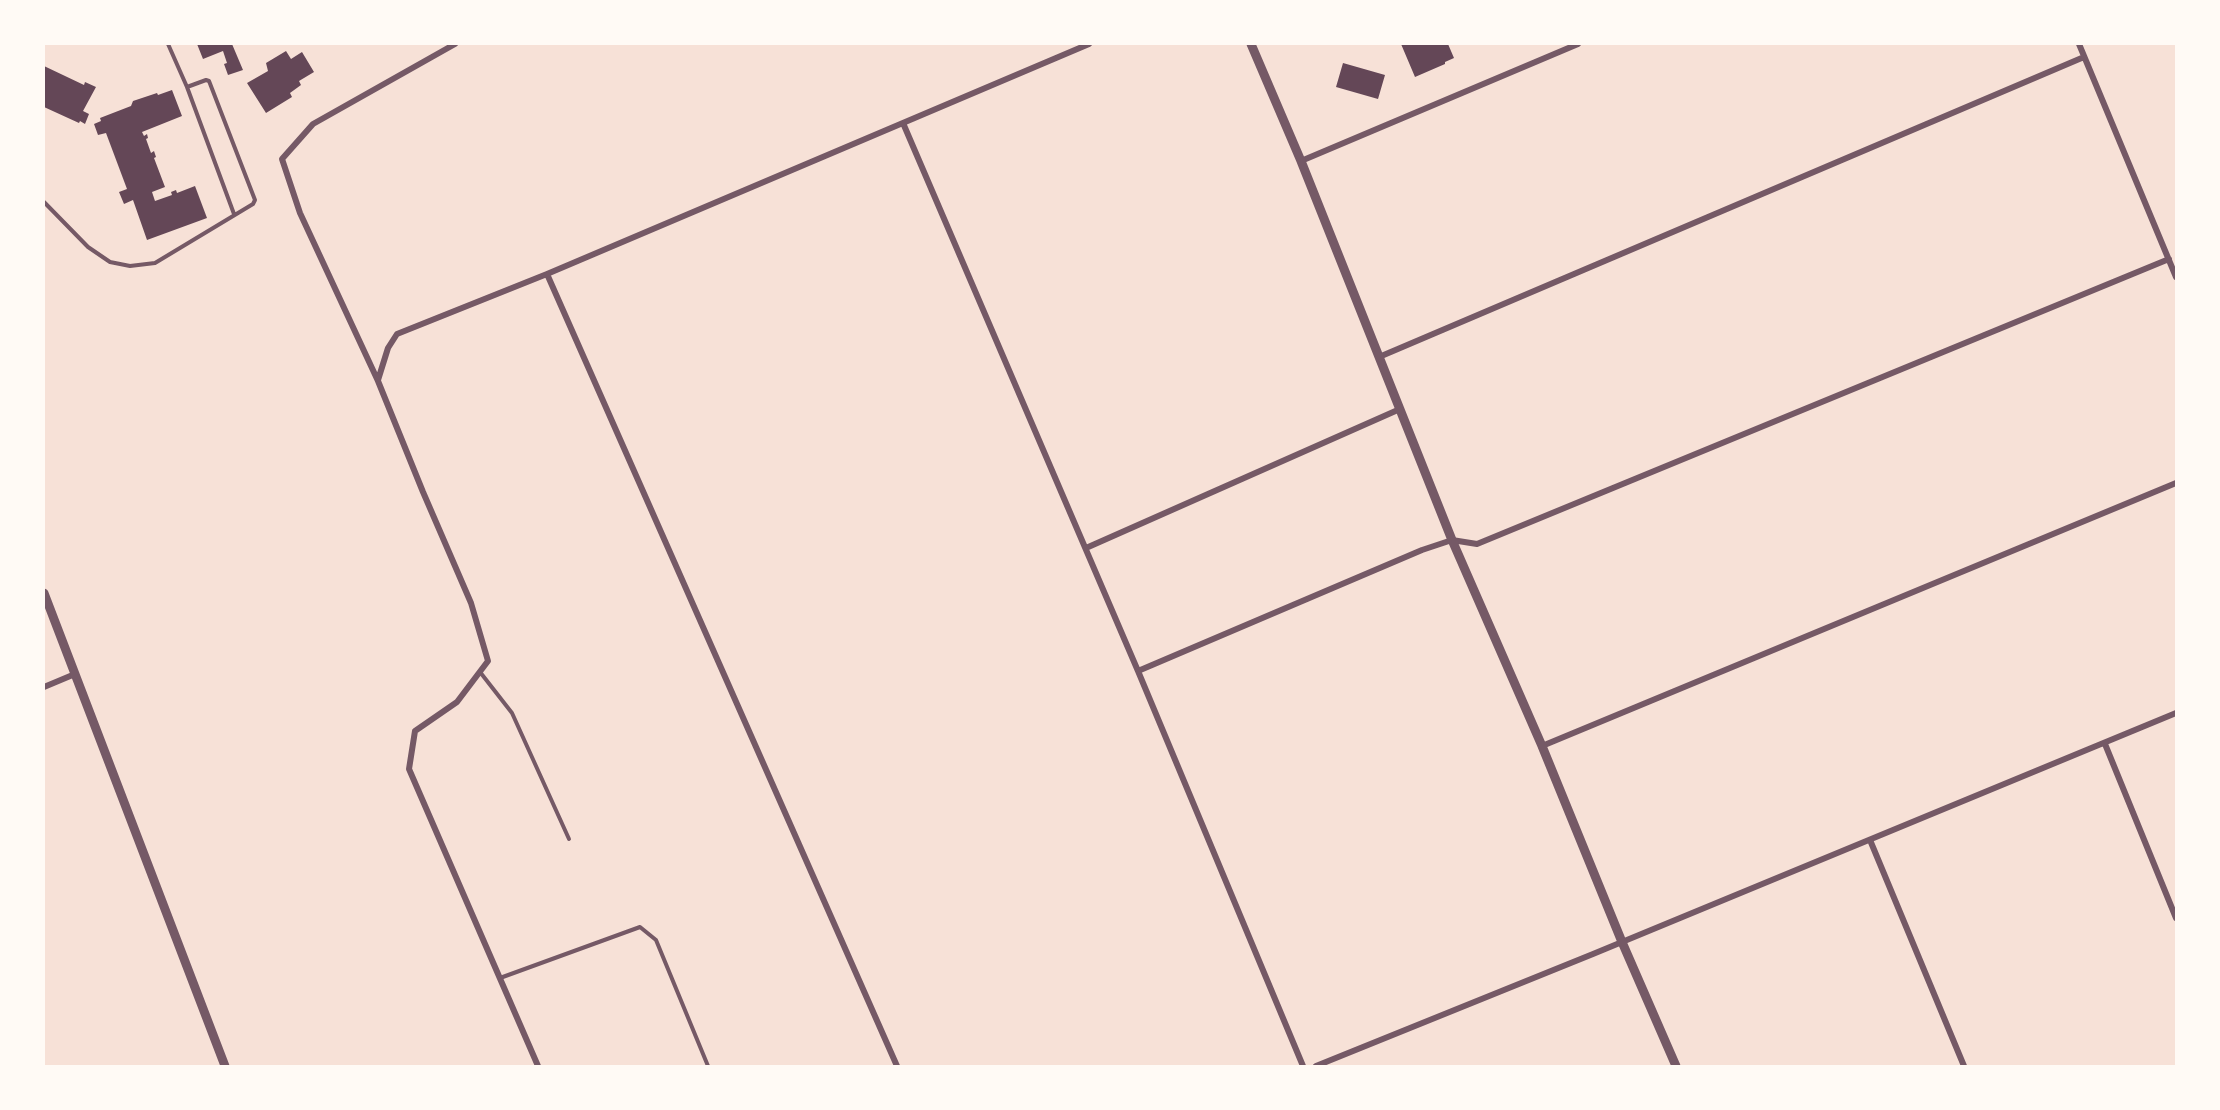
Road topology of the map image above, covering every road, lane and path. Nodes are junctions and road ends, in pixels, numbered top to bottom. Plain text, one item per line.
1 (168, 44) edge
2 (454, 44) edge
3 (1089, 44) edge
4 (1251, 44) edge
5 (1578, 44) edge
6 (2079, 44) edge
7 (2084, 57) junction
8 (187, 87) junction
9 (903, 123) junction
10 (1301, 161) junction
11 (44, 202) edge
12 (234, 214) junction
13 (2169, 259) junction
14 (547, 274) junction
15 (2176, 277) edge
16 (1379, 357) junction
17 (378, 381) junction
18 (1400, 408) junction
19 (2176, 483) edge
20 (1452, 540) junction
21 (1086, 548) junction
22 (44, 594) edge
23 (1138, 671) junction
24 (480, 672) junction
25 (75, 674) junction
26 (44, 687) edge
27 (2176, 713) edge
28 (2105, 744) junction
29 (1542, 746) junction
30 (569, 839) dead end
31 (1870, 840) junction
32 (2176, 918) edge
33 (1622, 942) junction
34 (500, 978) junction
35 (225, 1066) edge
36 (538, 1066) edge
37 (708, 1066) edge
38 (897, 1066) edge
39 (1304, 1066) edge
40 (1316, 1066) edge
41 (1676, 1066) edge
42 (1964, 1066) edge

1 - 8 lane
2 - 17 street
3 - 9 street
4 - 10 street
5 - 10 street
6 - 7 street
7 - 13 street
7 - 16 street
8 - 12 lane
8 - 12 lane
9 - 14 street
9 - 21 street
10 - 16 street
11 - 12 lane
13 - 15 street
13 - 20 street
14 - 17 street
14 - 38 street
16 - 18 street
17 - 24 street
18 - 20 street
18 - 21 street
19 - 29 street
20 - 23 street
20 - 29 street
21 - 23 street
22 - 25 street
23 - 39 street
24 - 30 lane
24 - 34 street
25 - 26 street
25 - 35 street
27 - 28 street
28 - 31 street
28 - 32 street
29 - 33 street
31 - 33 street
31 - 42 street
33 - 40 street
33 - 41 street
34 - 36 street
34 - 37 lane

